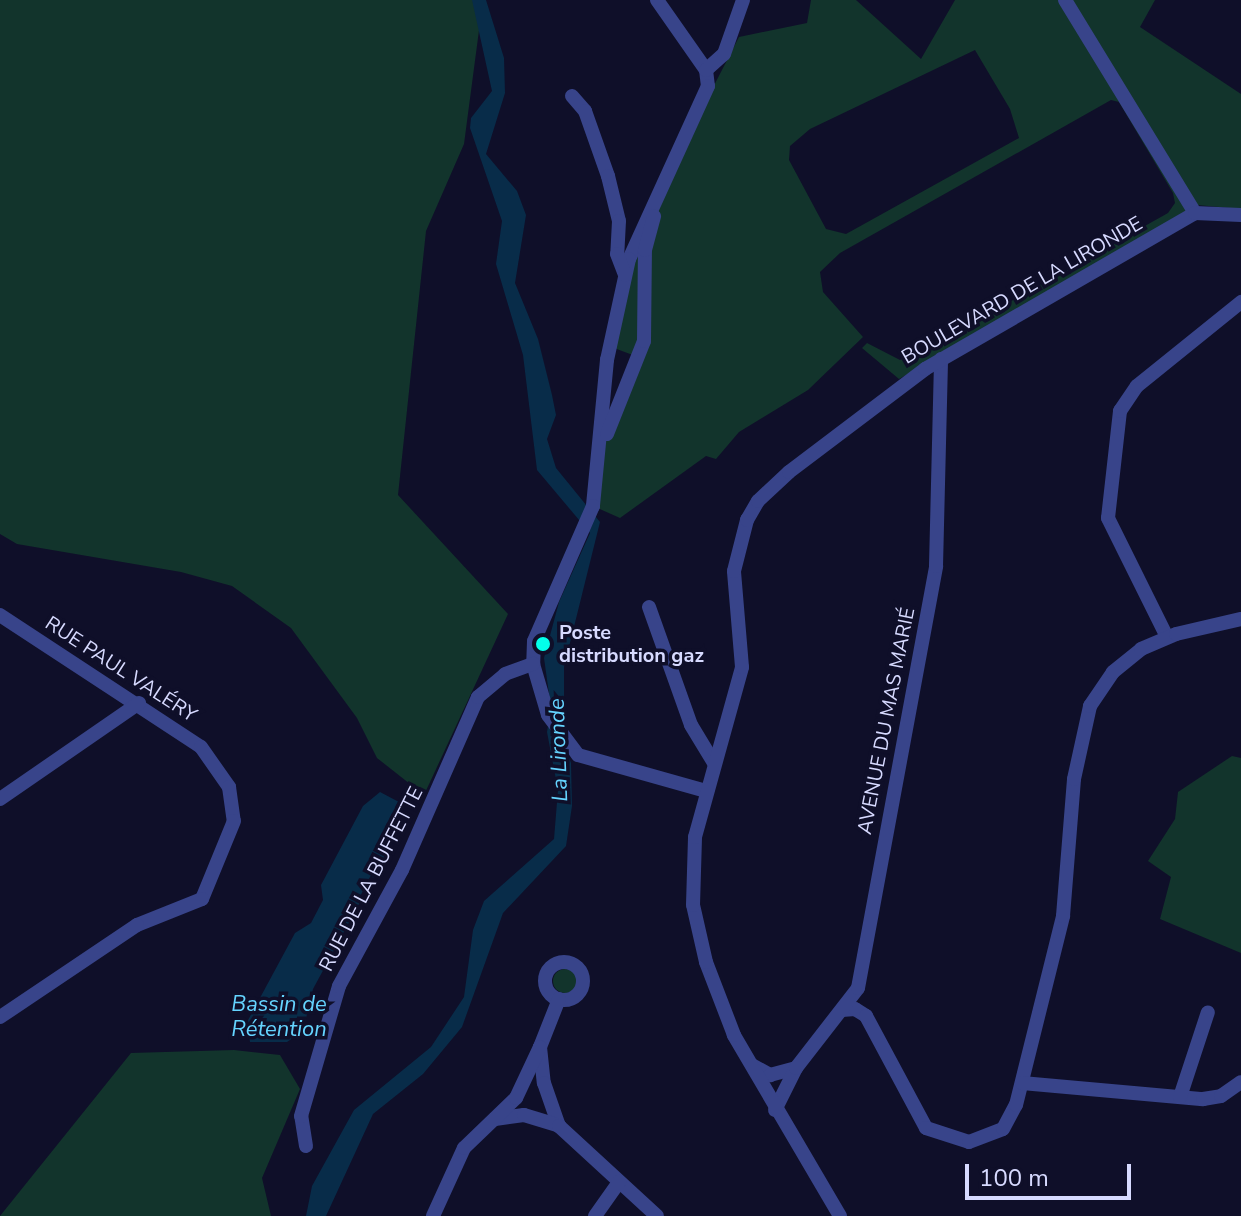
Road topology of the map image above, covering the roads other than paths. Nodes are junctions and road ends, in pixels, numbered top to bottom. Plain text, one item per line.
1 (657, 0) edge
2 (743, 0) edge
3 (1065, 0) edge
4 (706, 70) junction
5 (572, 96) dead end
6 (659, 194) junction
7 (1195, 213) junction
8 (1241, 215) edge
9 (625, 275) junction
10 (1241, 302) edge
11 (610, 348) junction
12 (639, 357) junction
13 (941, 359) junction
14 (596, 469) junction
15 (649, 607) dead end
16 (0, 615) edge
17 (1241, 619) edge
18 (1167, 637) junction
19 (533, 664) junction
20 (139, 703) junction
21 (714, 763) junction
22 (706, 791) junction
23 (0, 799) edge
24 (858, 988) junction
25 (559, 999) dead end
26 (842, 1010) junction
27 (1208, 1012) dead end
28 (866, 1016) junction
29 (0, 1017) edge
30 (540, 1047) junction
31 (748, 1062) junction
32 (796, 1068) junction
33 (1241, 1082) edge
34 (1022, 1083) junction
35 (1180, 1097) junction
36 (775, 1110) junction
37 (494, 1119) junction
38 (559, 1126) junction
39 (306, 1146) dead end
40 (619, 1182) junction
41 (433, 1216) edge
42 (595, 1216) edge
43 (657, 1216) edge
44 (840, 1216) edge

1 - 4 street
2 - 4 street
3 - 7 street
4 - 6 street
5 - 9 street
6 - 9 street
6 - 12 street
7 - 8 street
7 - 13 street, BOULEVARD DE LA LIRONDE
9 - 11 street
10 - 18 street
11 - 12 street
11 - 14 street
12 - 14 street
13 - 21 street, BOULEVARD DE LA LIRONDE
13 - 24 street, AVENUE DU MAS MARIÉ
14 - 19 street
15 - 21 street
16 - 20 street, RUE PAUL VALÉRY
17 - 18 street
18 - 34 street
19 - 22 street
19 - 39 street, RUE DE LA BUFFETTE
20 - 23 street
20 - 29 street, RUE PAUL VALÉRY
21 - 22 street, BOULEVARD DE LA LIRONDE
22 - 31 street, BOULEVARD DE LA LIRONDE
24 - 26 street, AVENUE DU MAS MARIÉ
24 - 28 street
25 - 30 street
26 - 28 street
26 - 32 street, AVENUE DU MAS MARIÉ
27 - 35 street
28 - 34 street
30 - 37 street
30 - 38 street
31 - 32 street
31 - 36 street, BOULEVARD DE LA LIRONDE
32 - 36 street, AVENUE DU MAS MARIÉ
33 - 35 street
34 - 35 street
36 - 44 street, BOULEVARD DE LA LIRONDE
37 - 38 street
37 - 41 street
38 - 40 street
40 - 42 street
40 - 43 street

